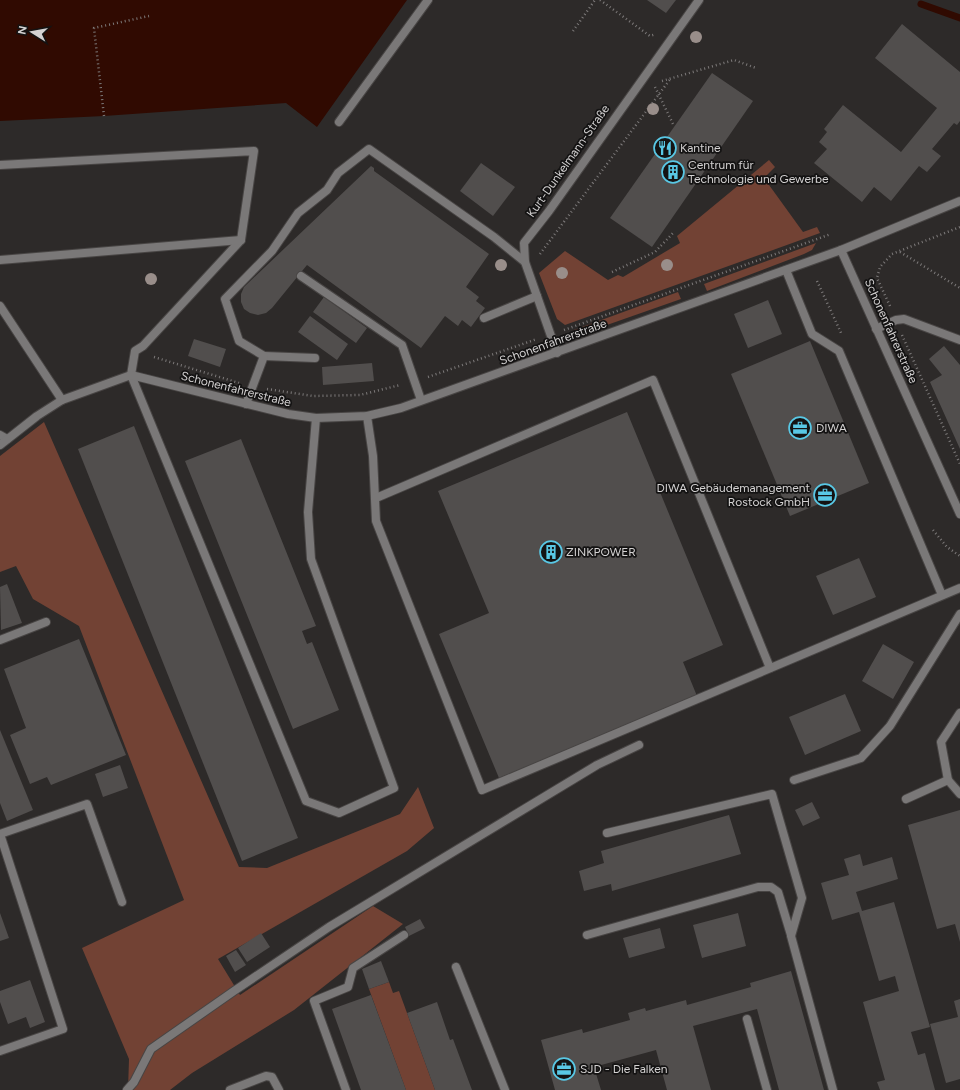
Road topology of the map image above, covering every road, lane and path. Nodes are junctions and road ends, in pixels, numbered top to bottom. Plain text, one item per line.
1 (428, 0) edge
2 (595, 0) edge
3 (600, 0) edge
4 (699, 0) edge
5 (149, 16) dead end
6 (573, 31) dead end
7 (670, 39) junction
8 (756, 68) dead end
9 (649, 70) junction
10 (671, 78) junction
11 (654, 83) junction
12 (658, 95) junction
13 (104, 116) dead end
14 (339, 122) dead end
15 (674, 126) dead end
16 (0, 165) edge
17 (960, 201) edge
18 (960, 227) edge
19 (674, 232) dead end
20 (831, 234) dead end
21 (242, 240) junction
22 (841, 250) junction
23 (900, 252) junction
24 (540, 254) dead end
25 (0, 260) edge
26 (525, 262) junction
27 (786, 270) junction
28 (612, 272) dead end
29 (301, 276) dead end
30 (960, 288) edge
31 (537, 296) junction
32 (0, 306) edge
33 (484, 318) dead end
34 (896, 320) junction
35 (876, 329) junction
36 (550, 335) junction
37 (960, 340) edge
38 (135, 351) junction
39 (557, 353) junction
40 (264, 356) junction
41 (315, 358) dead end
42 (131, 375) junction
43 (414, 382) junction
44 (252, 387) junction
45 (62, 400) junction
46 (421, 400) junction
47 (246, 404) junction
48 (367, 416) junction
49 (316, 418) junction
50 (2, 440) edge
51 (960, 464) edge
52 (376, 498) junction
53 (960, 514) edge
54 (960, 588) edge
55 (942, 595) junction
56 (960, 614) edge
57 (46, 622) dead end
58 (0, 640) edge
59 (770, 668) junction
60 (960, 713) edge
61 (640, 745) dead end
62 (794, 780) dead end
63 (948, 780) junction
64 (960, 794) edge
65 (906, 799) dead end
66 (0, 834) edge
67 (607, 834) dead end
68 (122, 902) dead end
69 (404, 935) dead end
70 (587, 935) dead end
71 (791, 936) junction
72 (456, 967) dead end
73 (747, 1019) dead end
74 (0, 1051) edge
75 (127, 1090) edge
76 (230, 1090) edge
77 (279, 1090) edge
78 (346, 1090) edge
79 (505, 1090) edge
80 (767, 1090) edge
81 (833, 1090) edge

1 - 14 street
2 - 6 path
3 - 7 path
4 - 7 street, Kurt-Dunkelmann-Straße
5 - 13 path
7 - 9 street, Kurt-Dunkelmann-Straße
8 - 10 path
9 - 11 path
9 - 26 street, Kurt-Dunkelmann-Straße
10 - 11 path
10 - 12 path
11 - 12 path
12 - 15 path
12 - 24 path
16 - 21 street
17 - 22 street
18 - 23 path
19 - 28 path
20 - 36 path
21 - 25 street
21 - 38 street
22 - 27 street, Schonenfahrerstraße
22 - 35 street, Schonenfahrerstraße
23 - 30 path
23 - 34 path
26 - 31 street, Kurt-Dunkelmann-Straße
26 - 40 street
27 - 39 street, Schonenfahrerstraße
27 - 55 street
29 - 43 street
31 - 33 street
31 - 36 street, Kurt-Dunkelmann-Straße
32 - 45 street
34 - 35 street
34 - 37 street
34 - 51 path
35 - 53 street, Schonenfahrerstraße
36 - 39 street, Kurt-Dunkelmann-Straße
36 - 43 path
38 - 42 street
38 - 44 path
39 - 46 street, Schonenfahrerstraße
40 - 41 street
40 - 44 street
42 - 45 street
42 - 47 street, Schonenfahrerstraße
42 - 49 street
43 - 44 path
43 - 46 street
44 - 47 street
45 - 50 street
46 - 48 street, Schonenfahrerstraße
47 - 49 street, Schonenfahrerstraße
48 - 49 street, Schonenfahrerstraße
48 - 52 street
52 - 59 street
52 - 59 street
54 - 55 street
55 - 59 street
56 - 62 street
57 - 58 street
60 - 63 street
61 - 75 street
63 - 64 street
63 - 65 street
66 - 68 street
66 - 74 street
67 - 71 street
69 - 78 street
70 - 71 street
71 - 81 street
72 - 79 street
73 - 80 street
76 - 77 street

